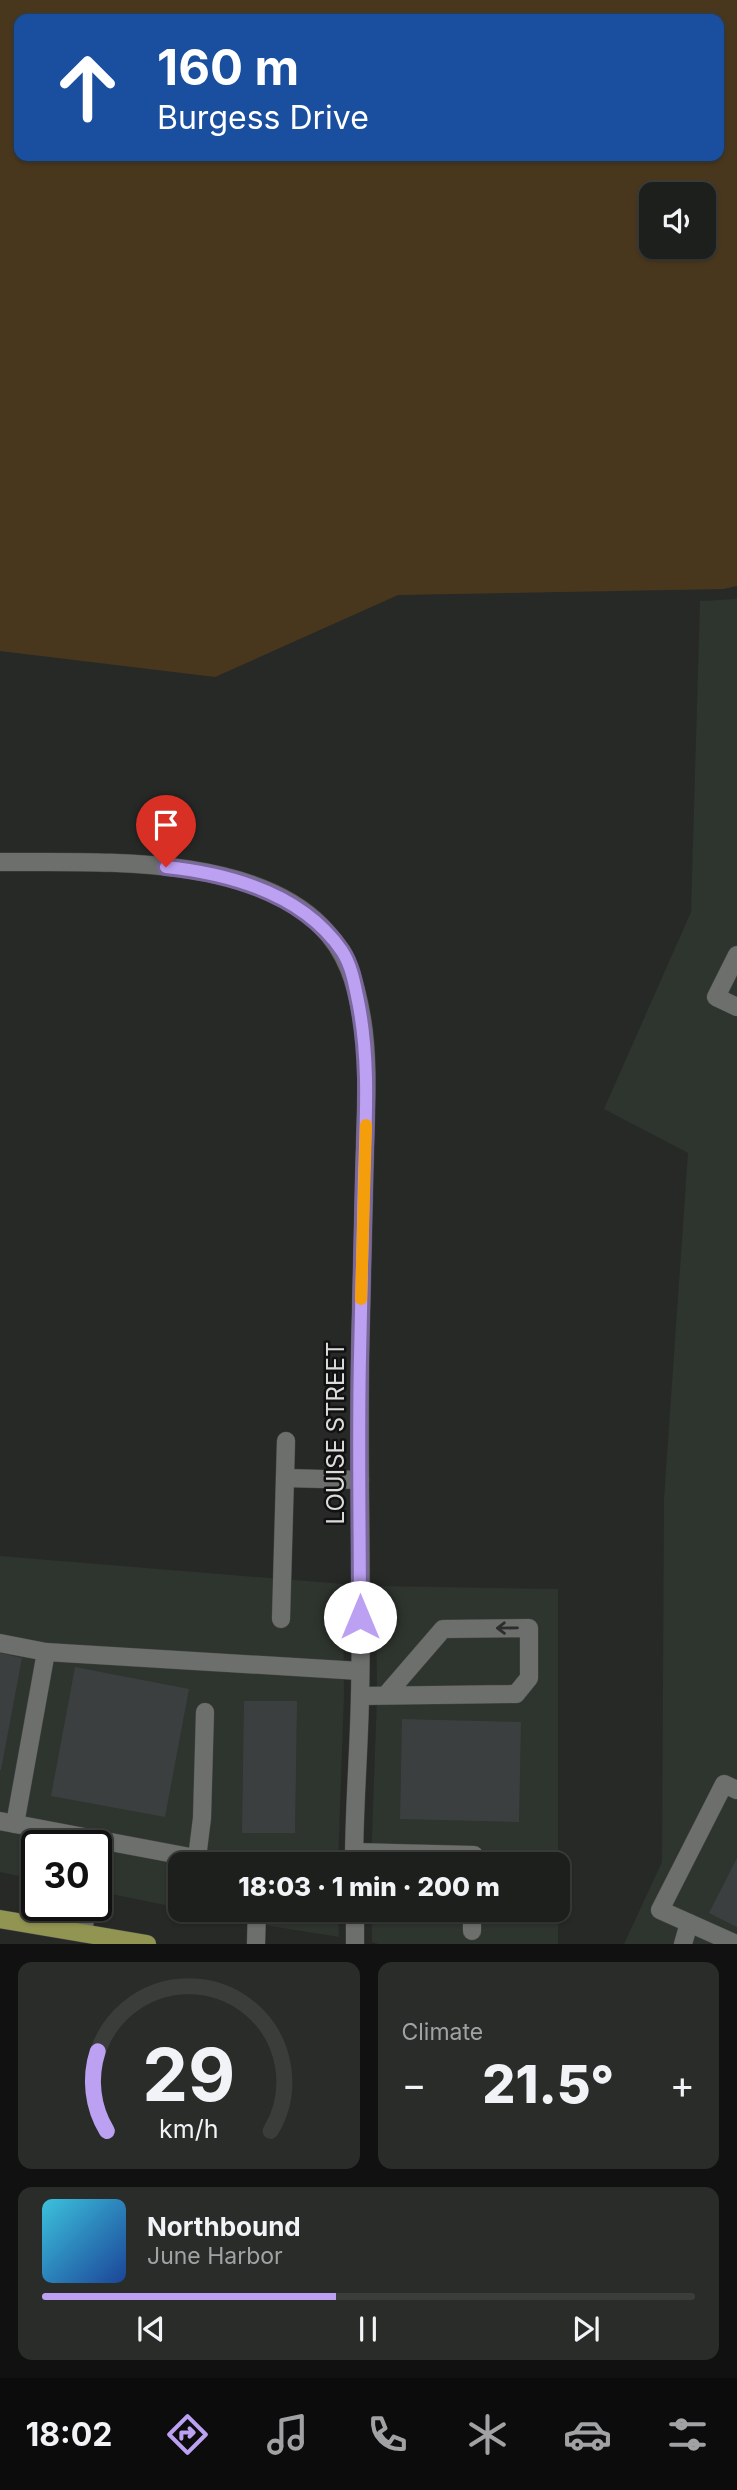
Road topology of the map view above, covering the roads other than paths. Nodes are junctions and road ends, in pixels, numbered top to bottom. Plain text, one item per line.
1 (0, 862) edge
2 (737, 955) edge
3 (737, 1006) edge
4 (286, 1441) dead end
5 (285, 1478) junction
6 (360, 1480) junction
7 (281, 1619) dead end
8 (0, 1643) edge
9 (46, 1652) junction
10 (360, 1671) junction
11 (386, 1695) junction
12 (360, 1696) junction
13 (205, 1712) dead end
14 (737, 1790) edge
15 (8, 1822) edge
16 (39, 1830) edge
17 (112, 1847) edge
18 (199, 1852) edge
19 (354, 1852) edge
20 (168, 1854) edge
21 (0, 1919) edge
22 (85, 1921) edge
23 (257, 1922) edge
24 (355, 1922) edge
25 (472, 1922) edge
26 (689, 1923) junction
27 (472, 1931) dead end
28 (83, 1933) junction
29 (146, 1944) edge
30 (256, 1944) edge
31 (355, 1944) edge
32 (684, 1944) edge
33 (736, 1944) edge

1 - 6 street, LOUISE STREET
2 - 3 street
4 - 5 street
5 - 6 street
5 - 7 street
6 - 10 street, LOUISE STREET
8 - 9 street
9 - 10 street
9 - 15 street
10 - 12 street, LOUISE STREET
11 -> 11 street
11 - 12 street
12 - 19 street, LOUISE STREET
13 - 18 street
14 - 26 street
15 - 16 street
17 - 20 street
21 - 28 main road
22 - 28 street
23 - 30 street
24 - 31 street
25 - 27 street
26 - 32 street
26 - 33 street
28 - 29 main road

